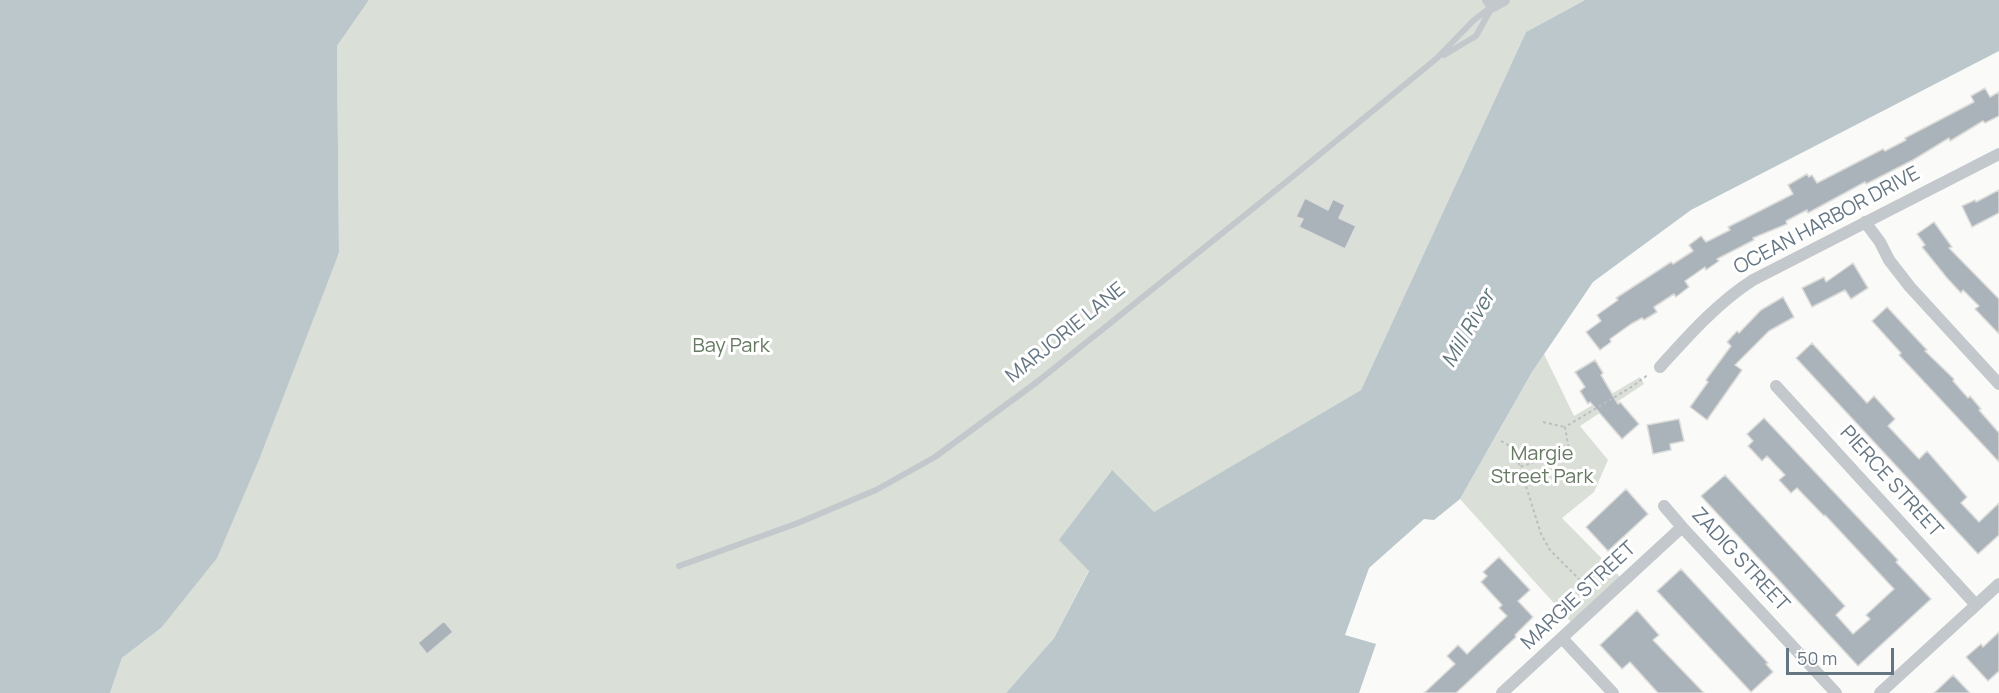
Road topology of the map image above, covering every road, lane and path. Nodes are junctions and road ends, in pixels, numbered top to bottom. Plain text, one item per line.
1 (1495, 2) edge
2 (1436, 59) junction
3 (1999, 154) edge
4 (1865, 222) junction
5 (1660, 367) joint
6 (1999, 384) edge
7 (1776, 387) dead end
8 (1543, 422) dead end
9 (1564, 427) junction
10 (1500, 441) dead end
11 (1520, 467) junction
12 (1664, 506) dead end
13 (1682, 527) junction
14 (679, 566) dead end
15 (1999, 584) edge
16 (1601, 602) junction
17 (1976, 605) junction
18 (1562, 638) junction
19 (1502, 693) edge
20 (1613, 693) edge
21 (1836, 693) edge
22 (1880, 693) edge

1 - 2 lane, MARJORIE LANE
1 - 2 lane, MARJORIE LANE
2 - 14 lane, MARJORIE LANE
3 - 4 street, OCEAN HARBOR DRIVE
4 - 5 street, OCEAN HARBOR DRIVE
4 - 6 street
5 - 9 path
7 - 17 street, PIERCE STREET
8 - 9 path
9 - 11 path
10 - 11 path
11 - 16 path
12 - 13 street, ZADIG STREET
13 - 16 street, MARGIE STREET
13 - 21 street, ZADIG STREET
15 - 17 street
16 - 18 street, MARGIE STREET
17 - 22 street
18 - 19 street, MARGIE STREET
18 - 20 street

